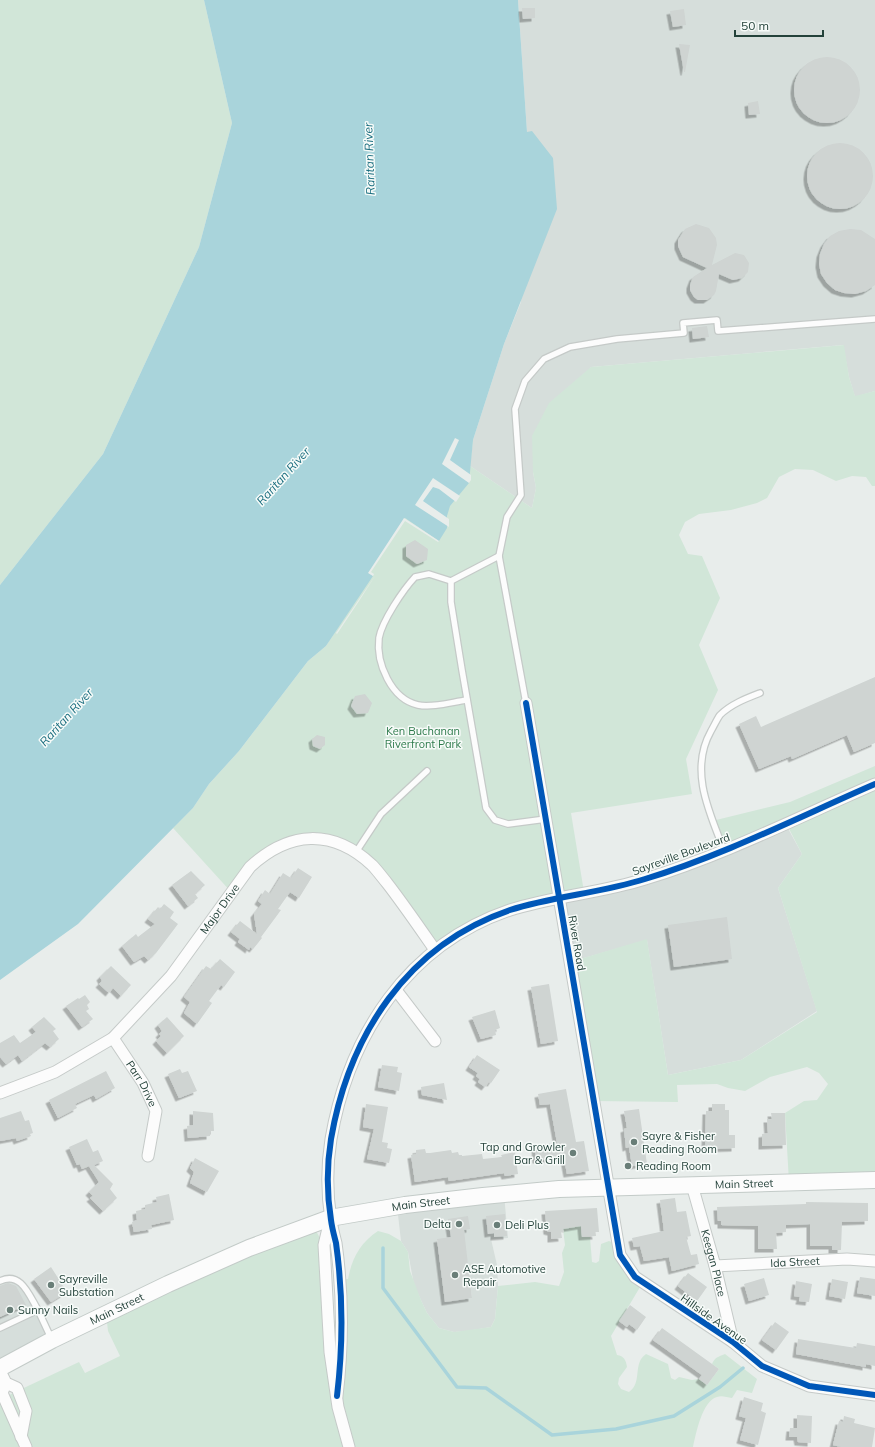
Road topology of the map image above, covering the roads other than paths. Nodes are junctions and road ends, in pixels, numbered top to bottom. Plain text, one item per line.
1 (875, 319) edge
2 (499, 556) junction
3 (451, 581) junction
4 (760, 693) dead end
5 (467, 700) junction
6 (526, 703) joint
7 (427, 771) dead end
8 (875, 784) edge
9 (546, 819) junction
10 (724, 850) junction
11 (356, 852) junction
12 (559, 897) junction
13 (435, 950) junction
14 (396, 990) junction
15 (113, 1038) junction
16 (436, 1041) dead end
17 (0, 1093) edge
18 (148, 1156) dead end
19 (875, 1180) edge
20 (692, 1185) junction
21 (609, 1187) junction
22 (330, 1218) junction
23 (875, 1260) edge
24 (715, 1266) junction
25 (0, 1280) edge
26 (38, 1310) junction
27 (0, 1328) edge
28 (52, 1340) junction
29 (733, 1342) junction
30 (0, 1368) edge
31 (0, 1371) edge
32 (875, 1395) edge
33 (24, 1442) edge
34 (349, 1447) edge

1 - 2 lane
2 - 3 lane
2 - 6 lane
3 - 5 lane
3 - 5 lane
4 - 10 lane
5 - 9 lane
6 - 9 street, River Road
7 - 11 lane
8 - 10 street, Sayreville Boulevard
9 - 12 street, River Road
10 - 12 street, Sayreville Boulevard
11 - 13 street, Major Drive
11 - 15 street, Major Drive
12 - 13 street, Sayreville Boulevard
12 - 21 street, River Road
13 - 14 street, Sayreville Boulevard
14 - 16 street
14 - 22 street, Sayreville Boulevard
15 - 17 street, Major Drive
15 - 18 street, Parr Drive
19 - 20 main road, Main Street
20 - 21 main road, Main Street
20 - 24 street, Keegan Place
21 - 22 main road, Main Street
21 - 29 street, Hillside Avenue
22 - 28 main road, Main Street
22 - 34 street, Sayreville Boulevard
23 - 24 street, Ida Street
24 - 29 street, Keegan Place
25 - 26 lane
26 - 27 lane
26 - 28 lane
28 - 30 main road, Main Street
29 - 32 street, Hillside Avenue
31 - 33 street

